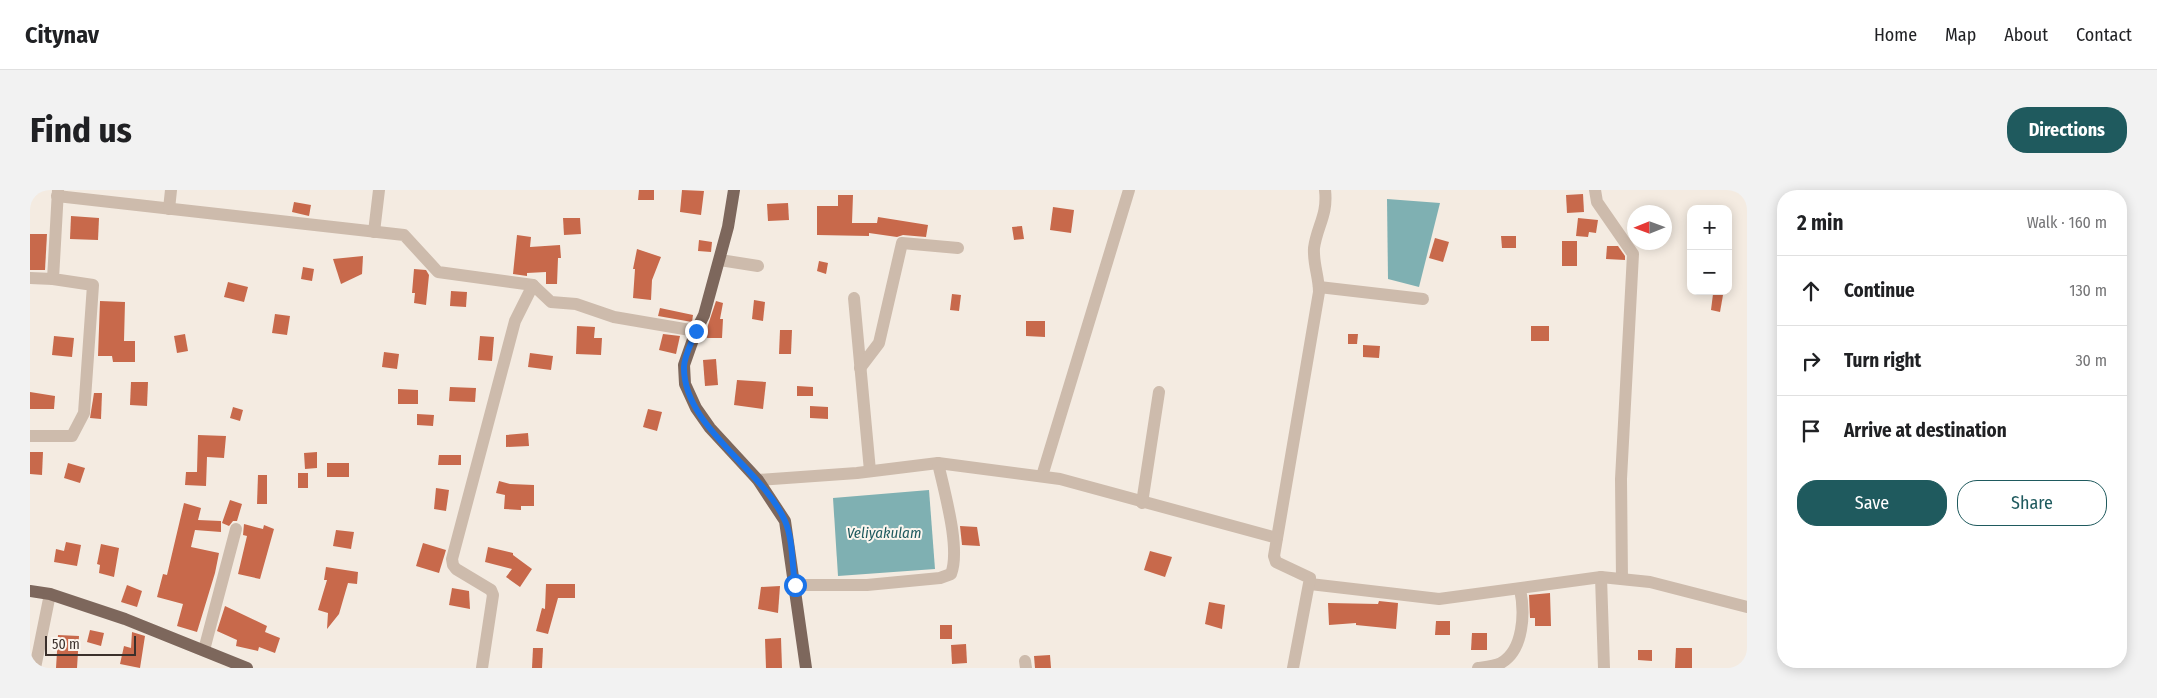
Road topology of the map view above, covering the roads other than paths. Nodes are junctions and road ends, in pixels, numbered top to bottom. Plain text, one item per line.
1 (171, 190) edge
2 (379, 190) edge
3 (734, 190) edge
4 (1129, 190) edge
5 (1325, 190) edge
6 (1595, 190) edge
7 (57, 193) edge
8 (169, 208) junction
9 (374, 232) junction
10 (958, 248) dead end
11 (720, 260) junction
12 (758, 266) dead end
13 (30, 278) edge
14 (53, 280) junction
15 (533, 286) junction
16 (1319, 287) junction
17 (854, 298) dead end
18 (1423, 299) dead end
19 (696, 331) junction
20 (860, 368) junction
21 (1159, 392) dead end
22 (30, 436) edge
23 (938, 462) junction
24 (870, 471) junction
25 (1042, 476) junction
26 (758, 480) junction
27 (1142, 503) junction
28 (236, 529) dead end
29 (1277, 538) junction
30 (1602, 577) junction
31 (1622, 579) junction
32 (1310, 584) junction
33 (795, 585) junction
34 (1520, 589) junction
35 (30, 591) edge
36 (50, 594) junction
37 (1747, 607) edge
38 (204, 650) junction
39 (34, 668) edge
40 (247, 668) edge
41 (482, 668) edge
42 (806, 668) edge
43 (1294, 668) edge
44 (1478, 668) edge
45 (1604, 668) edge

1 - 8 street
2 - 9 street
3 - 11 main road
4 - 25 street
5 - 16 street
6 - 31 street
7 - 8 street
7 - 14 street
8 - 9 street
9 - 15 street
10 - 20 street
11 - 12 street
11 - 19 main road
13 - 14 street
14 - 22 street
15 - 19 street
15 - 41 street
16 - 18 street
16 - 29 street
17 - 20 street
19 - 26 main road
20 - 24 street
21 - 27 street
23 - 24 street
23 - 25 street
23 - 33 street
24 - 26 street
25 - 27 street
26 - 33 main road
27 - 29 street
28 - 38 street
29 - 32 street
30 - 31 street
30 - 34 street
30 - 45 street
31 - 37 street
32 - 34 street
32 - 43 street
33 - 42 main road
34 - 44 street
35 - 36 main road
36 - 38 main road
36 - 39 street
38 - 40 main road

